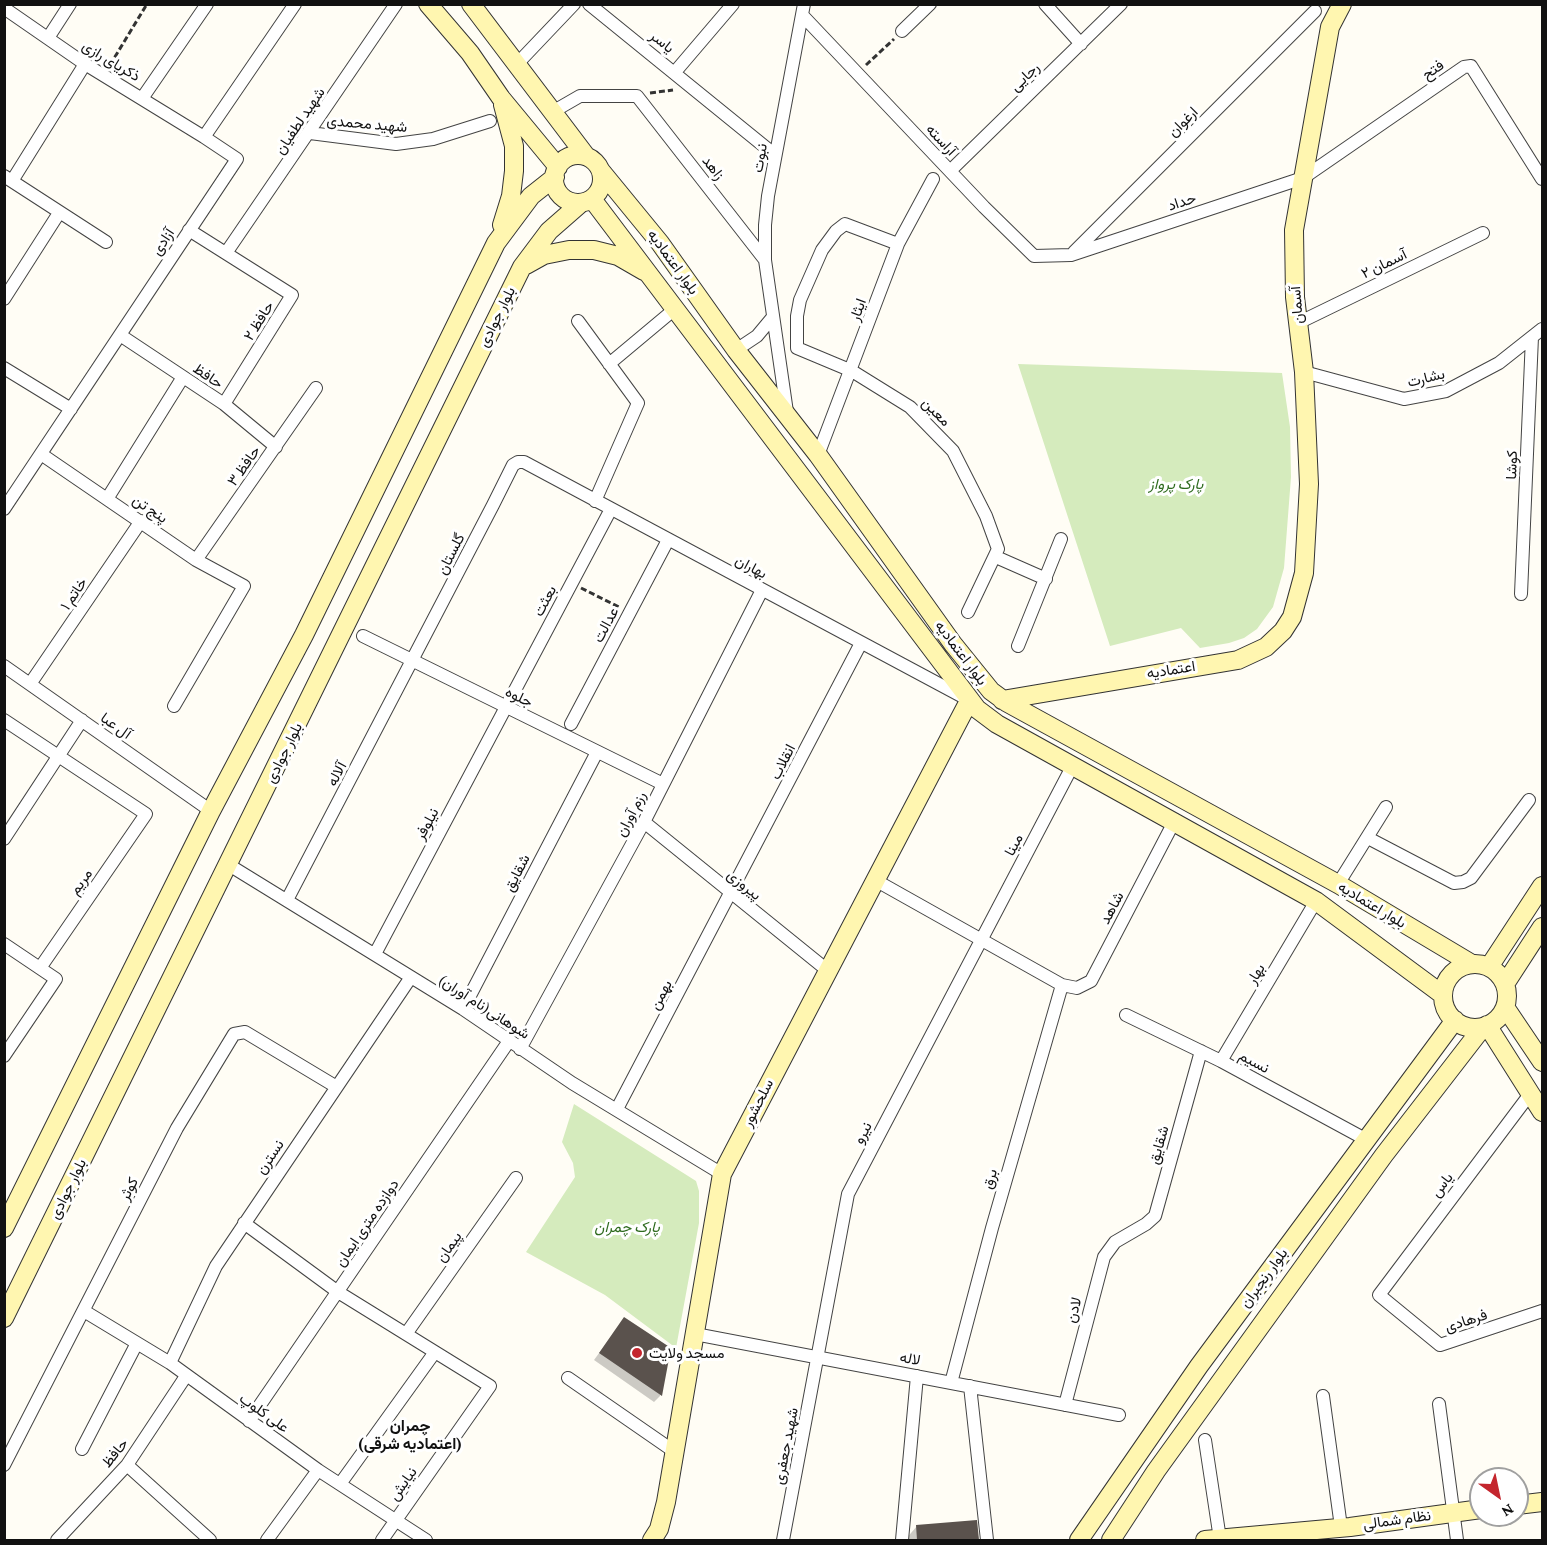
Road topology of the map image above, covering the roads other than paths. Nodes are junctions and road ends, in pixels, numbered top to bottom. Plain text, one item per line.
1 (70, 4) edge
2 (207, 4) edge
3 (295, 4) edge
4 (396, 4) edge
5 (428, 4) edge
6 (471, 4) edge
7 (573, 4) edge
8 (589, 4) edge
9 (733, 4) edge
10 (930, 4) edge
11 (1045, 4) edge
12 (1121, 4) edge
13 (1342, 4) edge
14 (4, 8) edge
15 (1312, 8) edge
16 (803, 10) edge
17 (1330, 27) junction
18 (902, 31) road end
19 (48, 38) junction
20 (1081, 44) junction
21 (85, 64) junction
22 (517, 64) junction
23 (675, 72) junction
24 (143, 97) junction
25 (501, 98) junction
26 (554, 111) junction
27 (490, 121) dead end
28 (310, 133) junction
29 (204, 137) junction
30 (776, 155) junction
31 (586, 156) junction
32 (601, 171) junction
33 (950, 171) junction
34 (556, 172) junction
35 (8, 178) edge
36 (1303, 178) junction
37 (1542, 178) edge
38 (933, 179) dead end
39 (586, 201) junction
40 (59, 213) junction
41 (189, 230) junction
42 (1483, 233) dead end
43 (106, 242) dead end
44 (496, 243) junction
45 (898, 244) junction
46 (226, 253) junction
47 (1071, 255) junction
48 (765, 260) junction
49 (522, 267) junction
50 (659, 284) junction
51 (4, 299) edge
52 (676, 308) junction
53 (772, 318) junction
54 (578, 321) dead end
55 (1298, 323) junction
56 (1542, 329) edge
57 (120, 335) junction
58 (1532, 338) junction
59 (777, 339) junction
60 (797, 348) junction
61 (736, 350) junction
62 (609, 364) junction
63 (4, 368) edge
64 (852, 371) junction
65 (1304, 372) junction
66 (183, 377) junction
67 (316, 388) dead end
68 (224, 404) junction
69 (71, 409) junction
70 (788, 416) junction
71 (276, 447) junction
72 (41, 454) junction
73 (818, 455) junction
74 (518, 462) joint
75 (107, 499) junction
76 (595, 501) junction
77 (4, 509) edge
78 (611, 509) junction
79 (141, 521) junction
80 (1061, 539) dead end
81 (668, 540) junction
82 (996, 557) junction
83 (196, 560) junction
84 (1046, 579) junction
85 (1302, 585) joint
86 (762, 590) junction
87 (1521, 594) dead end
88 (968, 612) dead end
89 (304, 635) junction
90 (363, 636) dead end
91 (861, 643) junction
92 (1018, 646) dead end
93 (335, 648) junction
94 (414, 661) junction
95 (4, 666) edge
96 (30, 684) junction
97 (969, 700) junction
98 (1002, 700) junction
99 (174, 706) dead end
100 (506, 707) junction
101 (4, 720) edge
102 (82, 720) junction
103 (571, 724) dead end
104 (597, 752) junction
105 (60, 757) junction
106 (1073, 765) junction
107 (663, 784) junction
108 (1529, 800) dead end
109 (1386, 807) dead end
110 (211, 811) junction
111 (1175, 820) junction
112 (644, 822) junction
113 (1368, 838) junction
114 (4, 839) edge
115 (229, 865) junction
116 (875, 880) junction
117 (1338, 884) junction
118 (1542, 886) edge
119 (731, 894) junction
120 (287, 900) junction
121 (1316, 901) junction
122 (1542, 927) edge
123 (982, 940) junction
124 (5, 946) edge
125 (375, 954) junction
126 (1481, 965) junction
127 (40, 968) junction
128 (826, 970) junction
129 (411, 977) junction
130 (1505, 984) junction
131 (1062, 985) junction
132 (1443, 995) junction
133 (1505, 1007) junction
134 (463, 1009) junction
135 (1126, 1015) dead end
136 (1455, 1020) junction
137 (1485, 1026) junction
138 (509, 1041) junction
139 (520, 1048) junction
140 (1201, 1052) junction
141 (4, 1056) edge
142 (1221, 1061) junction
143 (1542, 1062) edge
144 (335, 1086) junction
145 (1530, 1094) junction
146 (617, 1109) junction
147 (1542, 1112) edge
148 (1365, 1139) junction
149 (722, 1174) junction
150 (516, 1178) dead end
151 (244, 1223) junction
152 (4, 1228) edge
153 (1128, 1234) joint
154 (338, 1292) junction
155 (1379, 1295) joint
156 (84, 1311) junction
157 (1542, 1311) edge
158 (4, 1318) edge
159 (406, 1334) junction
160 (695, 1334) junction
161 (137, 1343) junction
162 (435, 1352) junction
163 (818, 1357) junction
164 (170, 1363) junction
165 (186, 1376) junction
166 (917, 1376) junction
167 (568, 1378) dead end
168 (951, 1383) junction
169 (970, 1386) junction
170 (1323, 1396) dead end
171 (1439, 1404) dead end
172 (1065, 1405) junction
173 (1119, 1415) dead end
174 (249, 1421) junction
175 (1205, 1440) dead end
176 (82, 1449) dead end
177 (675, 1452) junction
178 (4, 1465) edge
179 (127, 1465) junction
180 (318, 1470) junction
181 (340, 1485) junction
182 (1469, 1510) edge
183 (1454, 1512) junction
184 (396, 1520) junction
185 (1348, 1531) edge
186 (1246, 1539) edge
187 (57, 1540) edge
188 (210, 1540) edge
189 (267, 1540) edge
190 (382, 1540) edge
191 (426, 1540) edge
192 (652, 1540) edge
193 (783, 1540) edge
194 (902, 1540) edge
195 (987, 1540) edge
196 (1079, 1540) edge
197 (1111, 1540) edge
198 (1213, 1540) edge
199 (1457, 1540) edge

1 - 19 street
2 - 24 street
3 - 29 street
4 - 28 street, شهید لطفیان
5 - 25 street
6 - 22 street
7 - 22 street
8 - 23 street, یاسر
9 - 23 street, یاسر
10 - 18 street
11 - 20 street
12 - 20 street, رجایی
13 - 17 street, آسمان
14 - 19 street, ذکریای رازی
15 - 17 street
15 - 47 street, ارغوان
16 - 30 street, نبوت
16 - 33 street, آراسته
17 - 36 street, آسمان
19 - 21 street, ذکریای رازی
20 - 33 street, رجایی
21 - 24 street, ذکریای رازی
21 - 35 street
22 - 26 street
23 - 30 street
24 - 29 street, ذکریای رازی
25 - 34 street
25 - 44 street
26 - 31 street
26 - 48 street, زاهد
27 - 28 street, شهید محمدی
28 - 46 street, شهید لطفیان
29 - 41 street, آزادی
30 - 48 street, نبوت
31 - 32 street
31 - 34 street
32 - 39 street
32 - 61 street, بلوار اعتمادیه
33 - 47 street, آراسته
34 - 39 street
34 - 44 street
35 - 40 street
36 - 37 street, فتح
36 - 47 street, حداد
36 - 55 street, آسمان
38 - 45 street, ایثار
39 - 49 street, بلوار جوادی
39 - 50 street, بلوار اعتمادیه
40 - 43 street
40 - 51 street
41 - 46 street, حافظ ۲
41 - 57 street, آزادی
42 - 55 street, آسمان ۲
44 - 89 street
45 - 60 street
45 - 64 street, ایثار
46 - 68 street, حافظ ۲
48 - 53 street, نبوت
49 - 50 street
49 - 93 street, بلوار جوادی
50 - 52 street, بلوار اعتمادیه
52 - 62 street
52 - 97 street, بلوار اعتمادیه
53 - 59 street, نبوت
53 - 61 street
54 - 62 street
55 - 65 street, آسمان
56 - 58 street, بشارت
57 - 66 street, حافظ
57 - 69 street, آزادی
58 - 65 street, بشارت
58 - 87 street, کوشا
59 - 60 street, معین
59 - 70 street, نبوت
60 - 64 street, معین
61 - 70 street, بلوار اعتمادیه
62 - 76 street
63 - 69 street
64 - 73 street, ایثار
64 - 82 street, معین
65 - 85 street, آسمان
66 - 68 street, حافظ
66 - 75 street
67 - 71 street, حافظ ۳
68 - 71 street, حافظ
69 - 72 street, آزادی
70 - 73 street, بلوار اعتمادیه
71 - 83 street, حافظ ۳
72 - 75 street, پنج تن
72 - 77 street, آزادی
73 - 98 street, بلوار اعتمادیه
74 - 76 street, بهاران
74 - 94 street, گلستان
75 - 79 street, پنج تن
76 - 78 street, بهاران
78 - 81 street, بهاران
78 - 100 street, بعثت
79 - 83 street, پنج تن
79 - 96 street, خاتم ۱
80 - 84 street
81 - 86 street, بهاران
81 - 103 street, عدالت
82 - 84 street
82 - 88 street
83 - 99 street, پنج تن
84 - 92 street
85 - 98 street, اعتمادیه
86 - 91 street, بهاران
86 - 107 street, رزم آوران
89 - 93 street
89 - 110 street
90 - 94 street, جلوه
91 - 97 street, بهاران
91 - 119 street, انقلاب
93 - 115 street, بلوار جوادی
94 - 100 street, جلوه
94 - 120 street, آلاله
95 - 96 street, آل عبا
96 - 102 street, آل عبا
97 - 106 street, بلوار اعتمادیه
97 - 116 street, سلحشور
98 - 117 street, بلوار اعتمادیه
100 - 104 street, جلوه
100 - 125 street, نیلوفر
101 - 105 street
102 - 105 street
102 - 110 street, آل عبا
104 - 107 street, جلوه
104 - 134 street, شقایق
105 - 114 street
105 - 127 street, مریم
106 - 111 street, بلوار اعتمادیه
106 - 123 street, مینا
107 - 112 street, رزم آوران
108 - 113 street
109 - 113 street
110 - 152 street
111 - 121 street, بلوار اعتمادیه
111 - 131 street, شاهد
112 - 119 street, پیروزی
112 - 139 street, رزم آوران
113 - 117 street
115 - 120 street, شوهانی(نام آوران)
115 - 158 street, بلوار جوادی
116 - 123 street
116 - 128 street, سلحشور
117 - 126 street, بلوار اعتمادیه
118 - 126 street
119 - 128 street, پیروزی
119 - 146 street, بهمن
120 - 125 street, شوهانی(نام آوران)
121 - 132 street, بلوار اعتمادیه
121 - 142 street, بهار
122 - 130 street
123 - 131 street
123 - 163 street, نیرو
124 - 127 street
125 - 129 street, شوهانی(نام آوران)
126 - 130 street
126 - 132 street
127 - 141 street
128 - 149 street, سلحشور
129 - 134 street, شوهانی(نام آوران)
129 - 144 street, نسترن
130 - 133 street
131 - 168 street, برق
132 - 136 street
133 - 137 street
133 - 143 street
134 - 138 street, شوهانی(نام آوران)
135 - 140 street, نسیم
136 - 137 street
136 - 148 street, بلوار رنجبران
137 - 145 street
137 - 197 street, بلوار رنجبران
138 - 139 street, شوهانی(نام آوران)
138 - 154 street, دوازده متری ایمان
139 - 146 street, شوهانی(نام آوران)
140 - 142 street, نسیم
140 - 153 street, شقایق
142 - 148 street, نسیم
144 - 151 street, نسترن
144 - 156 street, کوثر
145 - 147 street
145 - 155 street, یاس
146 - 149 street, شوهانی(نام آوران)
148 - 196 street, بلوار رنجبران
149 - 160 street, سلحشور
150 - 159 street, پیمان
151 - 154 street
151 - 164 street, نسترن
153 - 172 street, لادن
154 - 159 street
154 - 174 street, دوازده متری ایمان
155 - 157 street, فرهادی
156 - 161 street, علی کلوپ
156 - 178 street, کوثر
159 - 162 street
160 - 163 street, لاله
160 - 177 street, سلحشور
161 - 164 street, علی کلوپ
161 - 176 street
162 - 181 street
162 - 184 street, نیایش
163 - 166 street, لاله
163 - 193 street, شهید جعفری
164 - 165 street, علی کلوپ
165 - 174 street, علی کلوپ
165 - 179 street, حافظ
166 - 168 street, لاله
166 - 194 street
167 - 177 street
168 - 169 street, لاله
169 - 172 street, لاله
169 - 195 street
170 - 185 street
171 - 183 street
172 - 173 street, لاله
174 - 180 street, علی کلوپ
175 - 198 street
177 - 192 street, سلحشور
179 - 187 street, حافظ
179 - 188 street
180 - 181 street, علی کلوپ
180 - 189 street
181 - 184 street, علی کلوپ
182 - 183 street, نظام شمالی
183 - 185 street, نظام شمالی
183 - 199 street
184 - 190 street, نیایش
184 - 191 street, علی کلوپ
185 - 186 street, نظام شمالی
186 - 198 street, نظام شمالی

